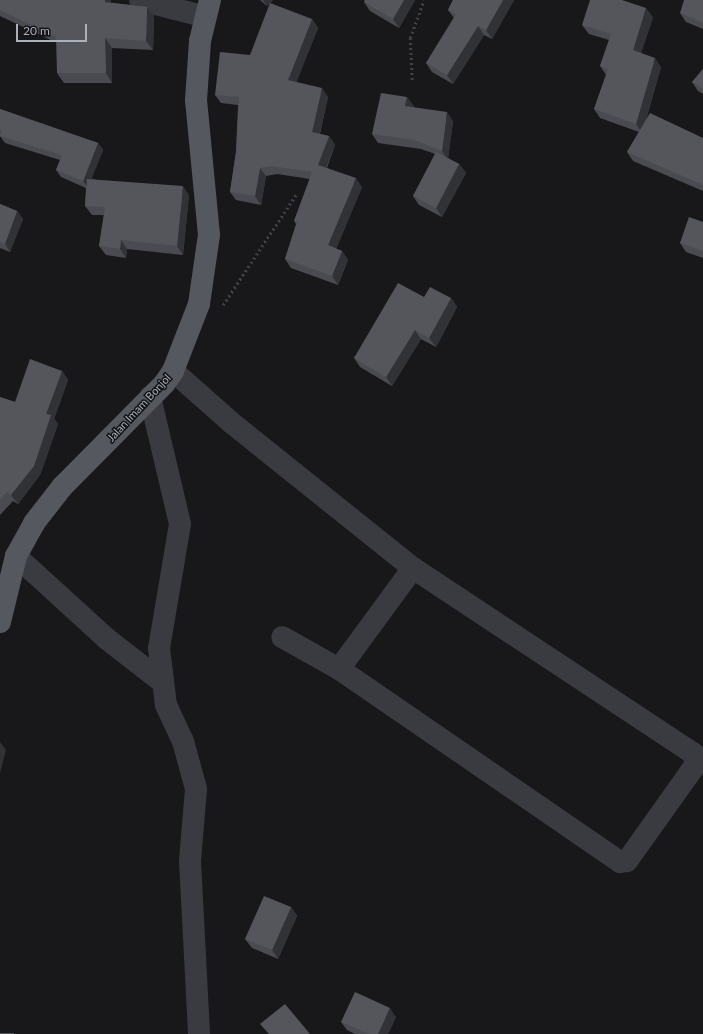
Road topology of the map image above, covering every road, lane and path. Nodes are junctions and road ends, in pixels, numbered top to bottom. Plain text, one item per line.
1 (140, 0) edge
2 (424, 0) edge
3 (207, 8) edge
4 (412, 80) dead end
5 (297, 193) dead end
6 (222, 307) dead end
7 (172, 372) junction
8 (150, 397) junction
9 (16, 556) junction
10 (413, 568) junction
11 (0, 622) edge
12 (282, 637) dead end
13 (339, 669) junction
14 (161, 681) junction
15 (199, 1034) edge

1 - 3 street
2 - 4 path
3 - 7 main road, Jalan Imam Bonjol
5 - 6 path
7 - 8 main road, Jalan Imam Bonjol
7 - 10 street
8 - 9 main road, Jalan Imam Bonjol
8 - 14 street
9 - 11 main road, Jalan Imam Bonjol
9 - 14 street
10 - 13 street
10 - 13 street
12 - 13 street
14 - 15 street

